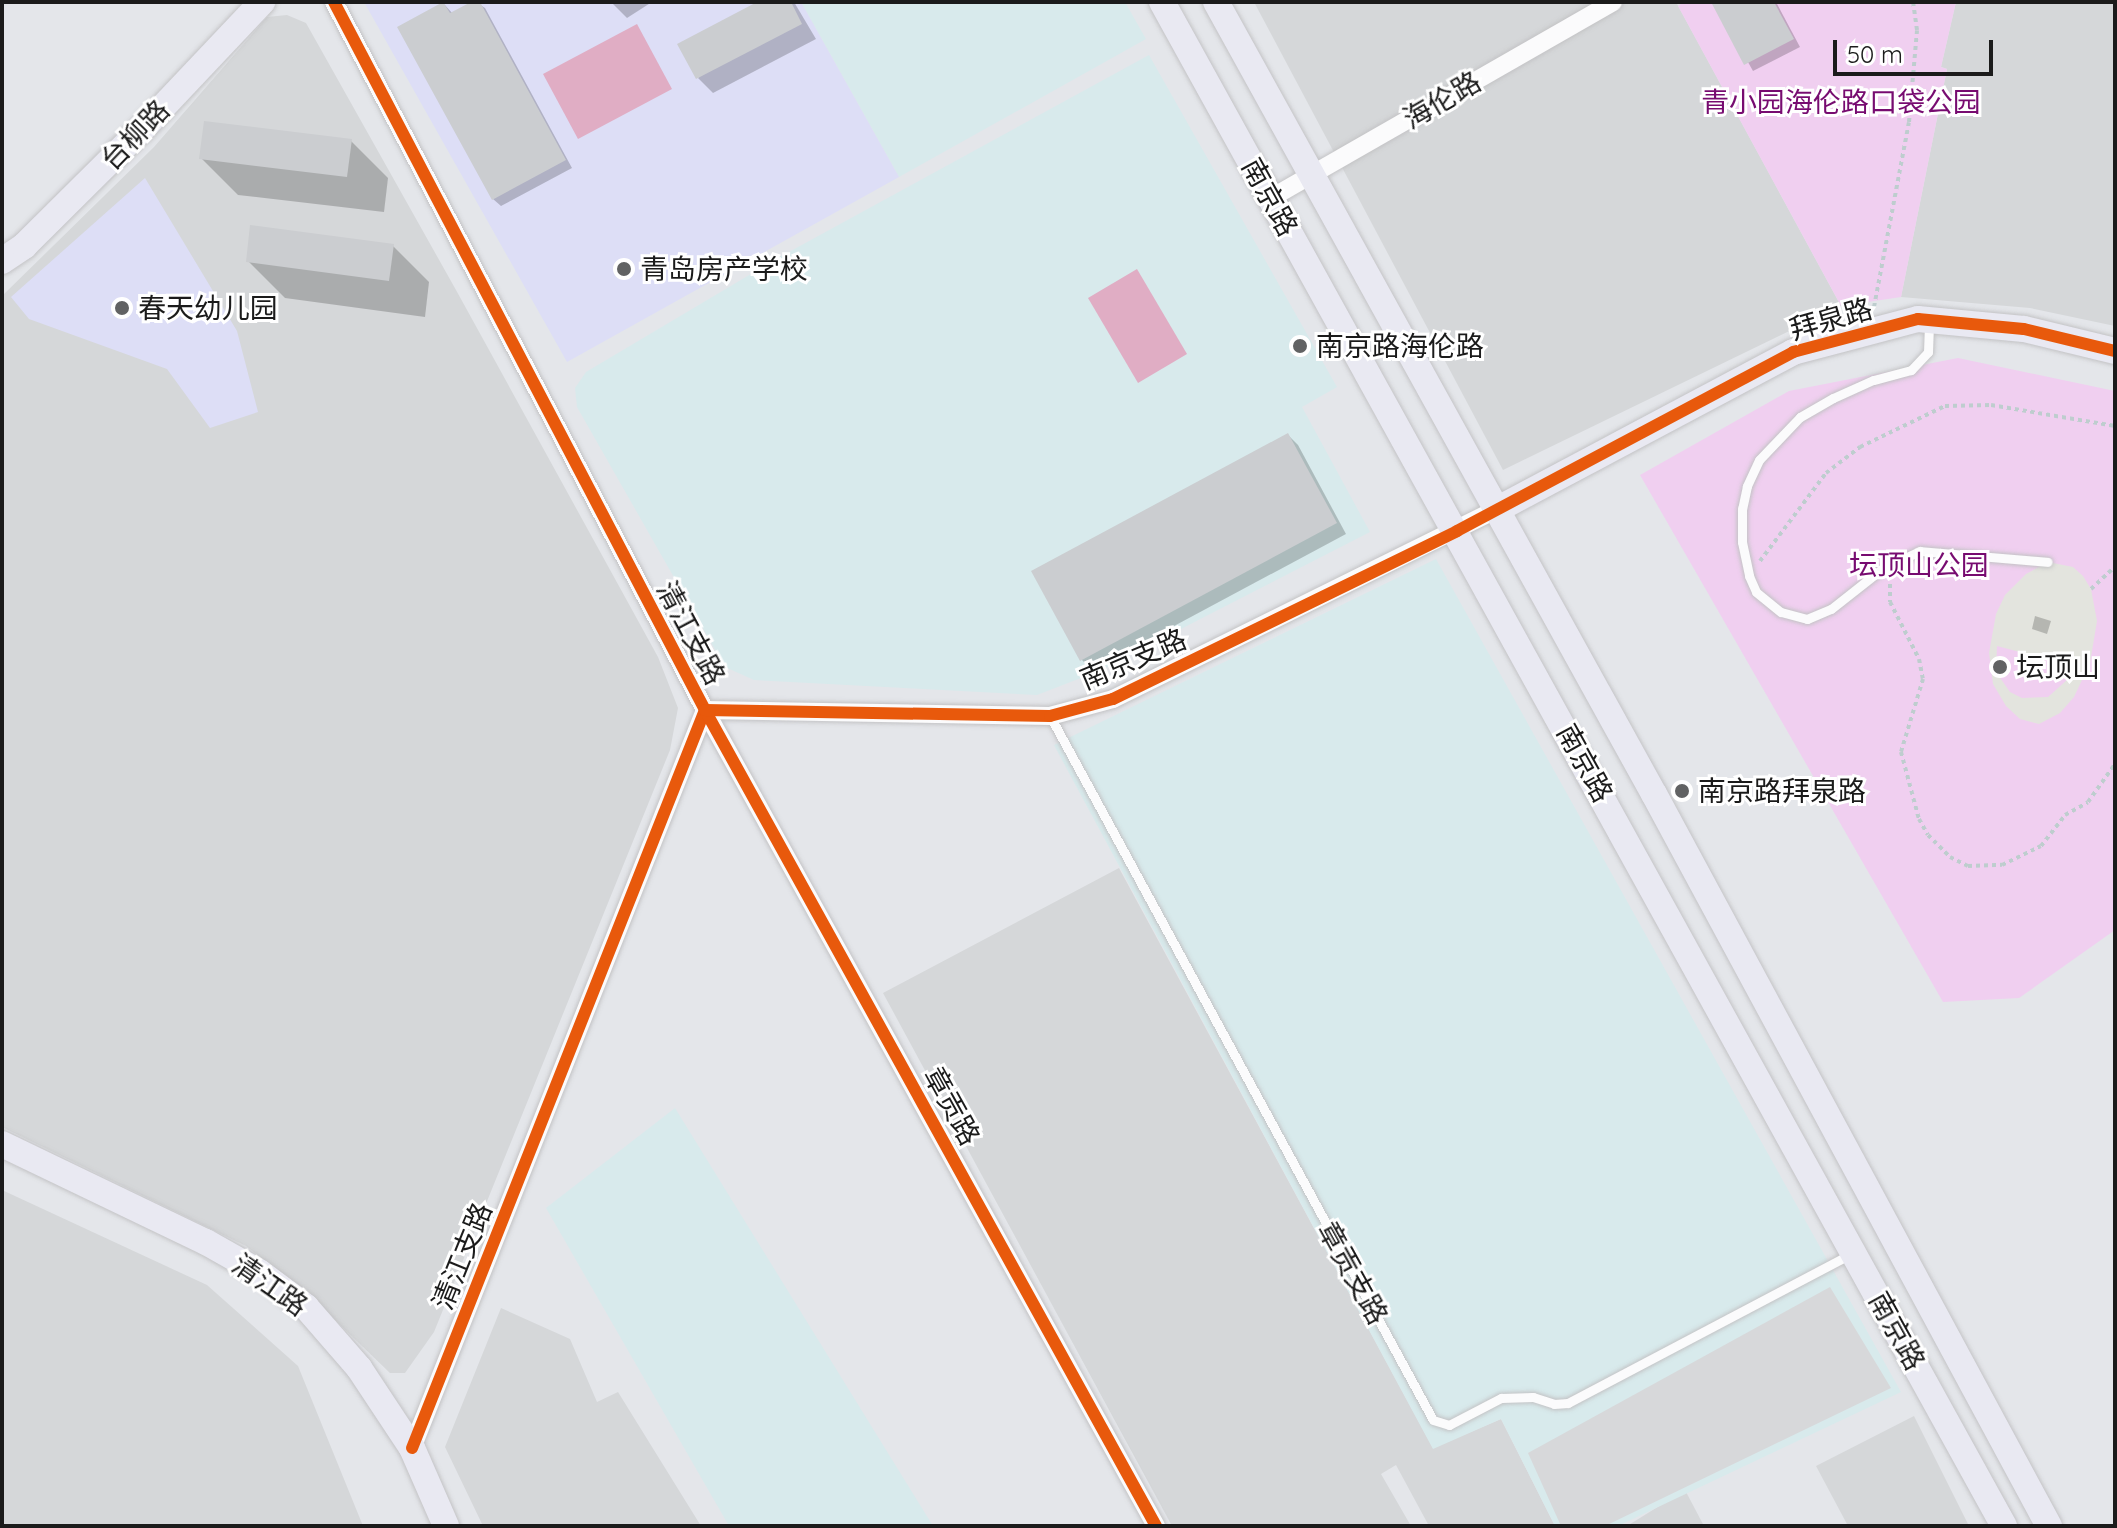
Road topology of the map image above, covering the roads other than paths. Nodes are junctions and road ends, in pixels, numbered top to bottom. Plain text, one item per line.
1 (262, 2) edge
2 (334, 2) edge
3 (1162, 2) edge
4 (1216, 2) edge
5 (1613, 2) edge
6 (1313, 174) junction
7 (1271, 198) junction
8 (2, 261) edge
9 (1930, 320) junction
10 (2115, 351) edge
11 (1498, 509) junction
12 (1457, 531) junction
13 (2048, 562) dead end
14 (705, 710) junction
15 (1050, 716) junction
16 (2, 1144) edge
17 (1854, 1253) junction
18 (412, 1448) junction
19 (446, 1526) edge
20 (1156, 1526) edge
21 (2004, 1526) edge
22 (2049, 1526) edge

1 - 8 main road, 台柳路
2 - 14 street, 清江支路
3 - 7 main road, 南京路
4 - 6 main road, 南京路
5 - 6 street, 海伦路
6 - 7 street, 海伦路
6 - 11 main road, 南京路
7 - 12 main road, 南京路
9 - 10 main road, 拜泉路
9 - 11 main road, 拜泉路
9 - 13 lane
11 - 12 street, 南京支路
11 - 22 main road, 南京路
12 - 15 street, 南京支路
12 - 17 main road, 南京路
14 - 15 street, 南京支路
14 - 18 street, 清江支路
14 - 20 street, 章贡路
15 - 17 lane, 章贡支路
16 - 18 main road, 清江路
17 - 21 main road, 南京路
18 - 19 main road, 清江路

